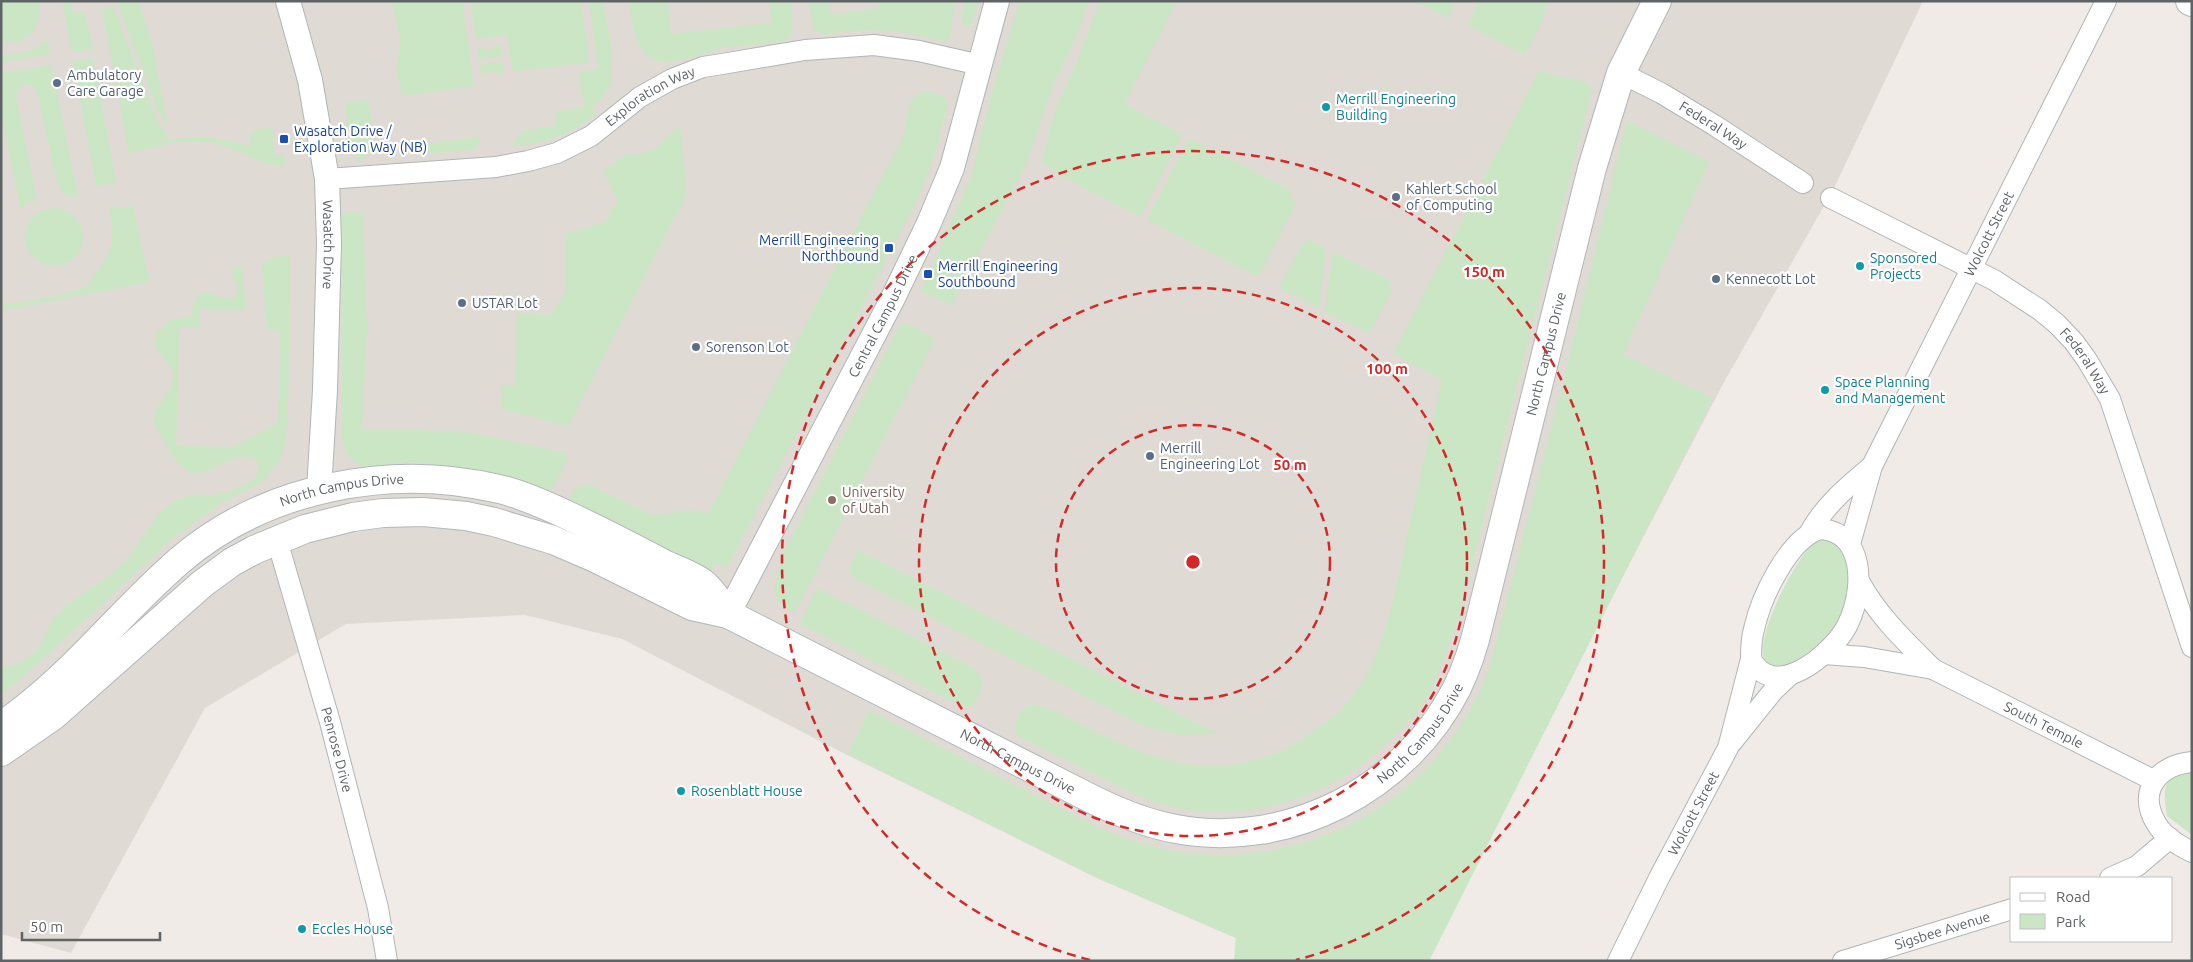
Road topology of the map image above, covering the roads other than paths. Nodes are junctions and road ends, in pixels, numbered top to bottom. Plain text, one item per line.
1 (288, 1) edge
2 (997, 1) edge
3 (1656, 1) edge
4 (2106, 1) edge
5 (980, 65) junction
6 (1621, 74) junction
7 (327, 179) junction
8 (1803, 183) dead end
9 (1831, 198) dead end
10 (1971, 269) junction
11 (1872, 466) junction
12 (319, 490) junction
13 (466, 516) junction
14 (1810, 532) junction
15 (277, 540) junction
16 (1850, 544) junction
17 (1859, 581) junction
18 (202, 584) junction
19 (728, 614) junction
20 (2192, 647) edge
21 (1824, 654) junction
22 (1751, 659) junction
23 (1933, 668) junction
24 (1790, 675) junction
25 (1, 726) edge
26 (1728, 748) junction
27 (1, 752) edge
28 (2192, 762) edge
29 (2153, 780) junction
30 (2170, 838) junction
31 (2192, 852) edge
32 (2112, 877) edge
33 (2010, 909) edge
34 (388, 961) edge
35 (1618, 961) edge
36 (1843, 961) edge

1 - 7 street, Wasatch Drive
2 - 5 street, Central Campus Drive
3 - 6 main road, North Campus Drive
4 - 10 street, Wolcott Street
5 - 7 street, Exploration Way
5 - 19 street, Central Campus Drive
6 - 8 street, Federal Way
6 - 19 main road, North Campus Drive
7 - 12 street, Wasatch Drive
9 - 10 street, Federal Way
10 - 11 street, Wolcott Street
10 - 20 street, Federal Way
11 - 14 street, Wolcott Street
11 - 16 street, Wolcott Street
12 - 13 main road
12 - 18 main road
12 - 19 main road, North Campus Drive
12 - 25 main road, North Campus Drive
13 - 15 main road, North Campus Drive
13 - 19 main road, North Campus Drive
14 - 16 street
14 - 22 street, Wolcott Street
15 - 18 main road, North Campus Drive
15 - 34 street, Penrose Drive
16 - 17 street
17 - 21 street
17 - 23 street, South Temple
18 - 27 main road, North Campus Drive
21 - 23 street, South Temple
21 - 24 street
22 - 24 street
22 - 26 street, Wolcott Street
23 - 29 street, South Temple
24 - 26 street
26 - 35 street, Wolcott Street
28 - 29 street
29 - 30 street
30 - 31 street
30 - 32 street
33 - 36 street, Sigsbee Avenue

